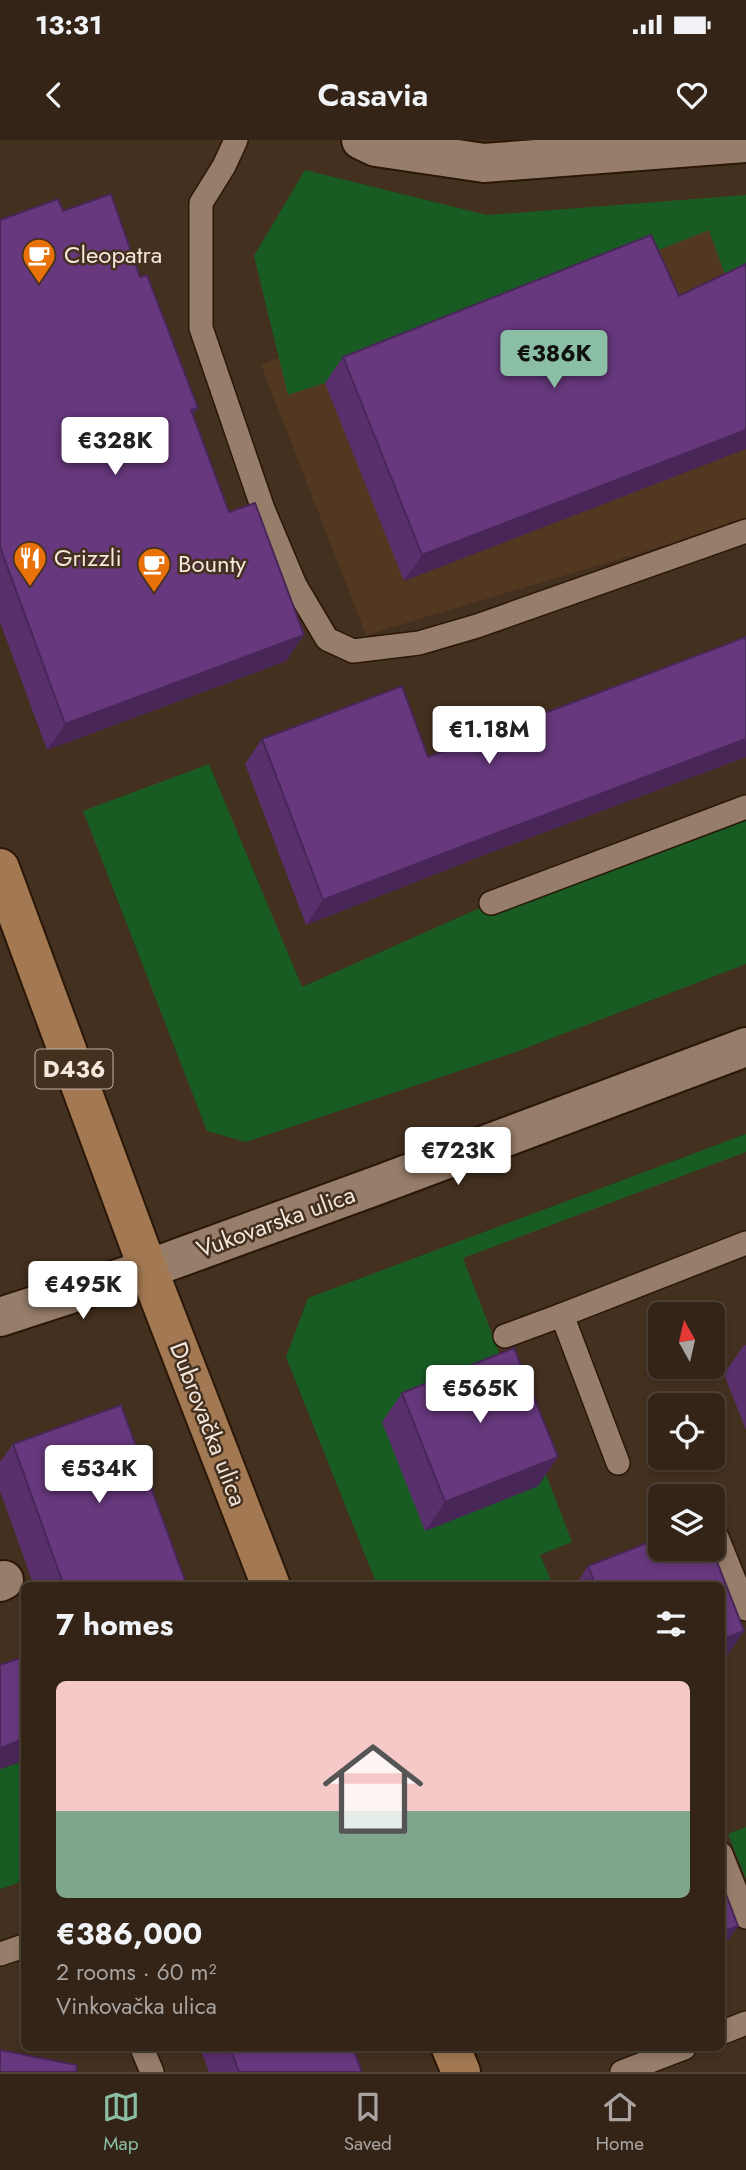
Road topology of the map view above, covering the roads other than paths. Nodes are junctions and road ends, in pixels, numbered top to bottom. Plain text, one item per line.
1 (236, 140) edge
2 (361, 140) edge
3 (746, 143) edge
4 (746, 531) edge
5 (746, 807) edge
6 (0, 868) edge
7 (491, 903) dead end
8 (746, 1047) edge
9 (746, 1243) edge
10 (148, 1269) junction
11 (562, 1315) junction
12 (0, 1317) edge
13 (505, 1336) dead end
14 (618, 1463) dead end
15 (725, 1557) edge
16 (269, 1582) edge
17 (746, 1609) edge
18 (725, 1864) edge
19 (746, 1917) edge
20 (21, 1947) edge
21 (0, 1954) edge
22 (746, 2023) edge
23 (725, 2031) edge
24 (143, 2051) edge
25 (452, 2051) edge
26 (676, 2051) edge
27 (152, 2072) edge
28 (461, 2072) edge
29 (622, 2072) edge

1 - 4 lane
2 - 3 street
5 - 7 lane
6 - 10 main road, Dubrovačka ulica / D436
8 - 10 street, Vukovarska ulica
9 - 11 lane
10 - 12 street, Vukovarska ulica
10 - 16 main road, Dubrovačka ulica / D436
11 - 13 lane
11 - 14 lane
15 - 17 lane
18 - 19 lane
20 - 21 lane
22 - 23 lane
24 - 27 lane
25 - 28 main road
26 - 29 lane

